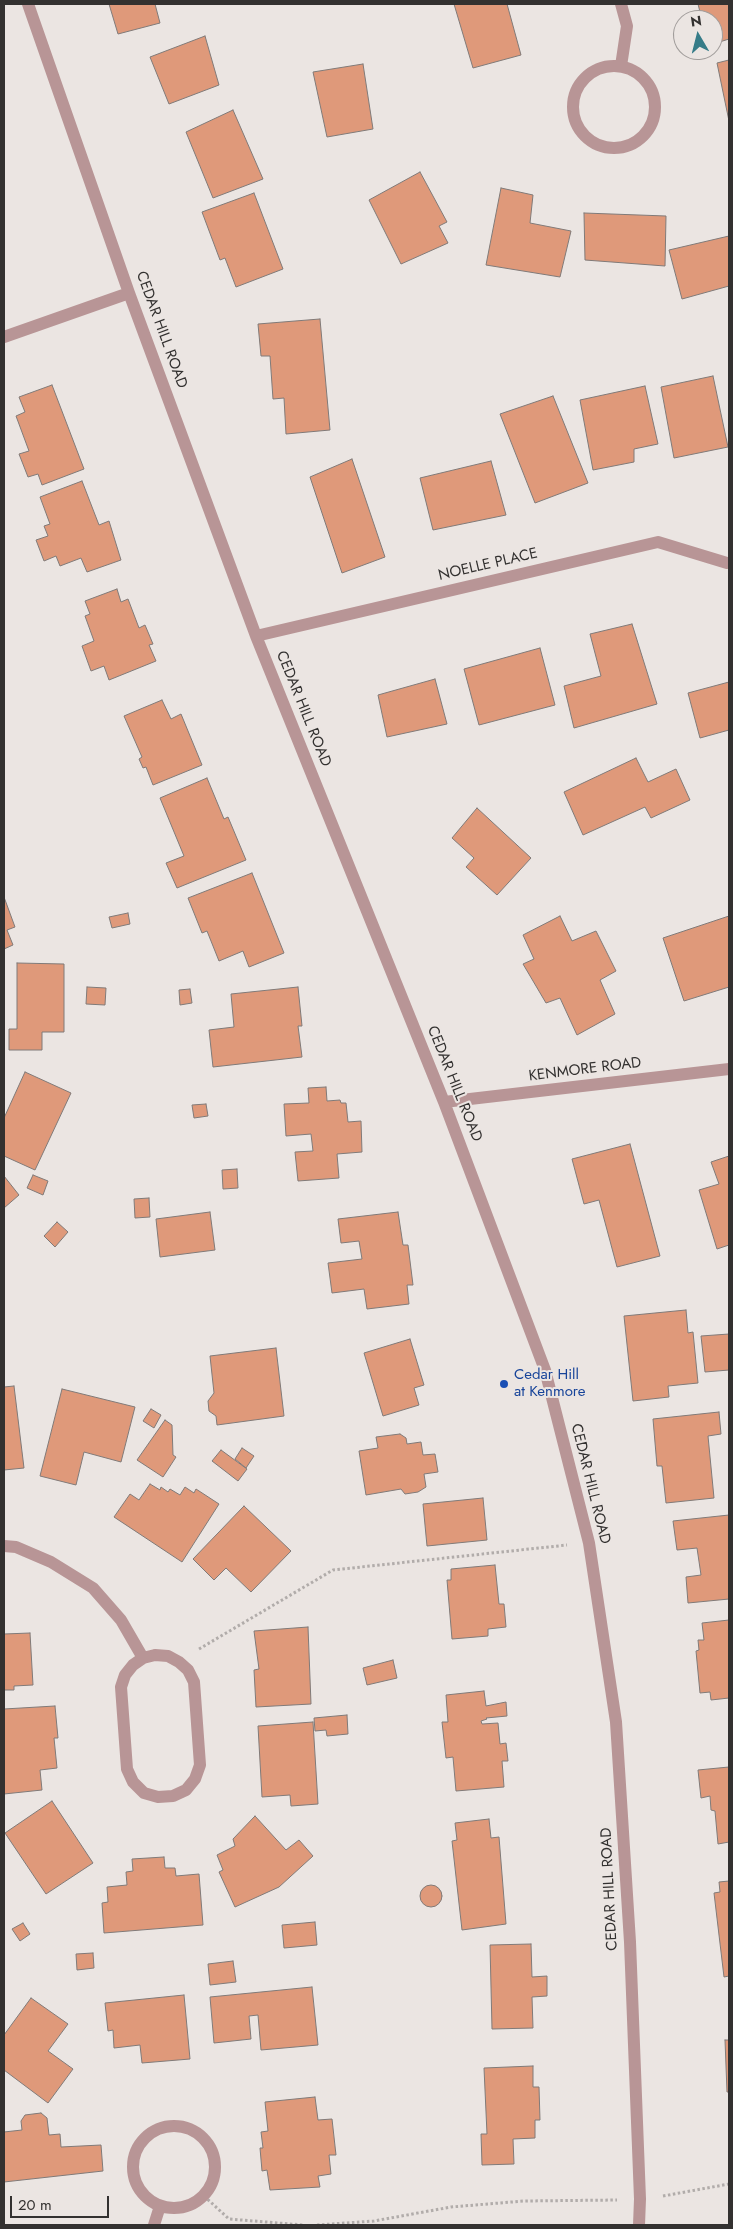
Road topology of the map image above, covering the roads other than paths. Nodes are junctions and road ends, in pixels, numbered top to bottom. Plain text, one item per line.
1 (28, 4) edge
2 (622, 4) edge
3 (621, 66) junction
4 (130, 293) junction
5 (4, 336) edge
6 (727, 563) dead end
7 (256, 636) junction
8 (729, 1069) edge
9 (444, 1102) junction
10 (4, 1546) edge
11 (143, 1658) junction
12 (160, 2206) junction
13 (154, 2225) edge
14 (639, 2225) edge

1 - 4 street, CEDAR HILL ROAD
2 - 3 street
3 - 3 street
4 - 5 street
4 - 7 street, CEDAR HILL ROAD
6 - 7 street, NOELLE PLACE
7 - 9 street, CEDAR HILL ROAD
8 - 9 street, KENMORE ROAD
9 - 14 street, CEDAR HILL ROAD
10 - 11 street
11 - 11 street
12 - 12 street
12 - 13 street

